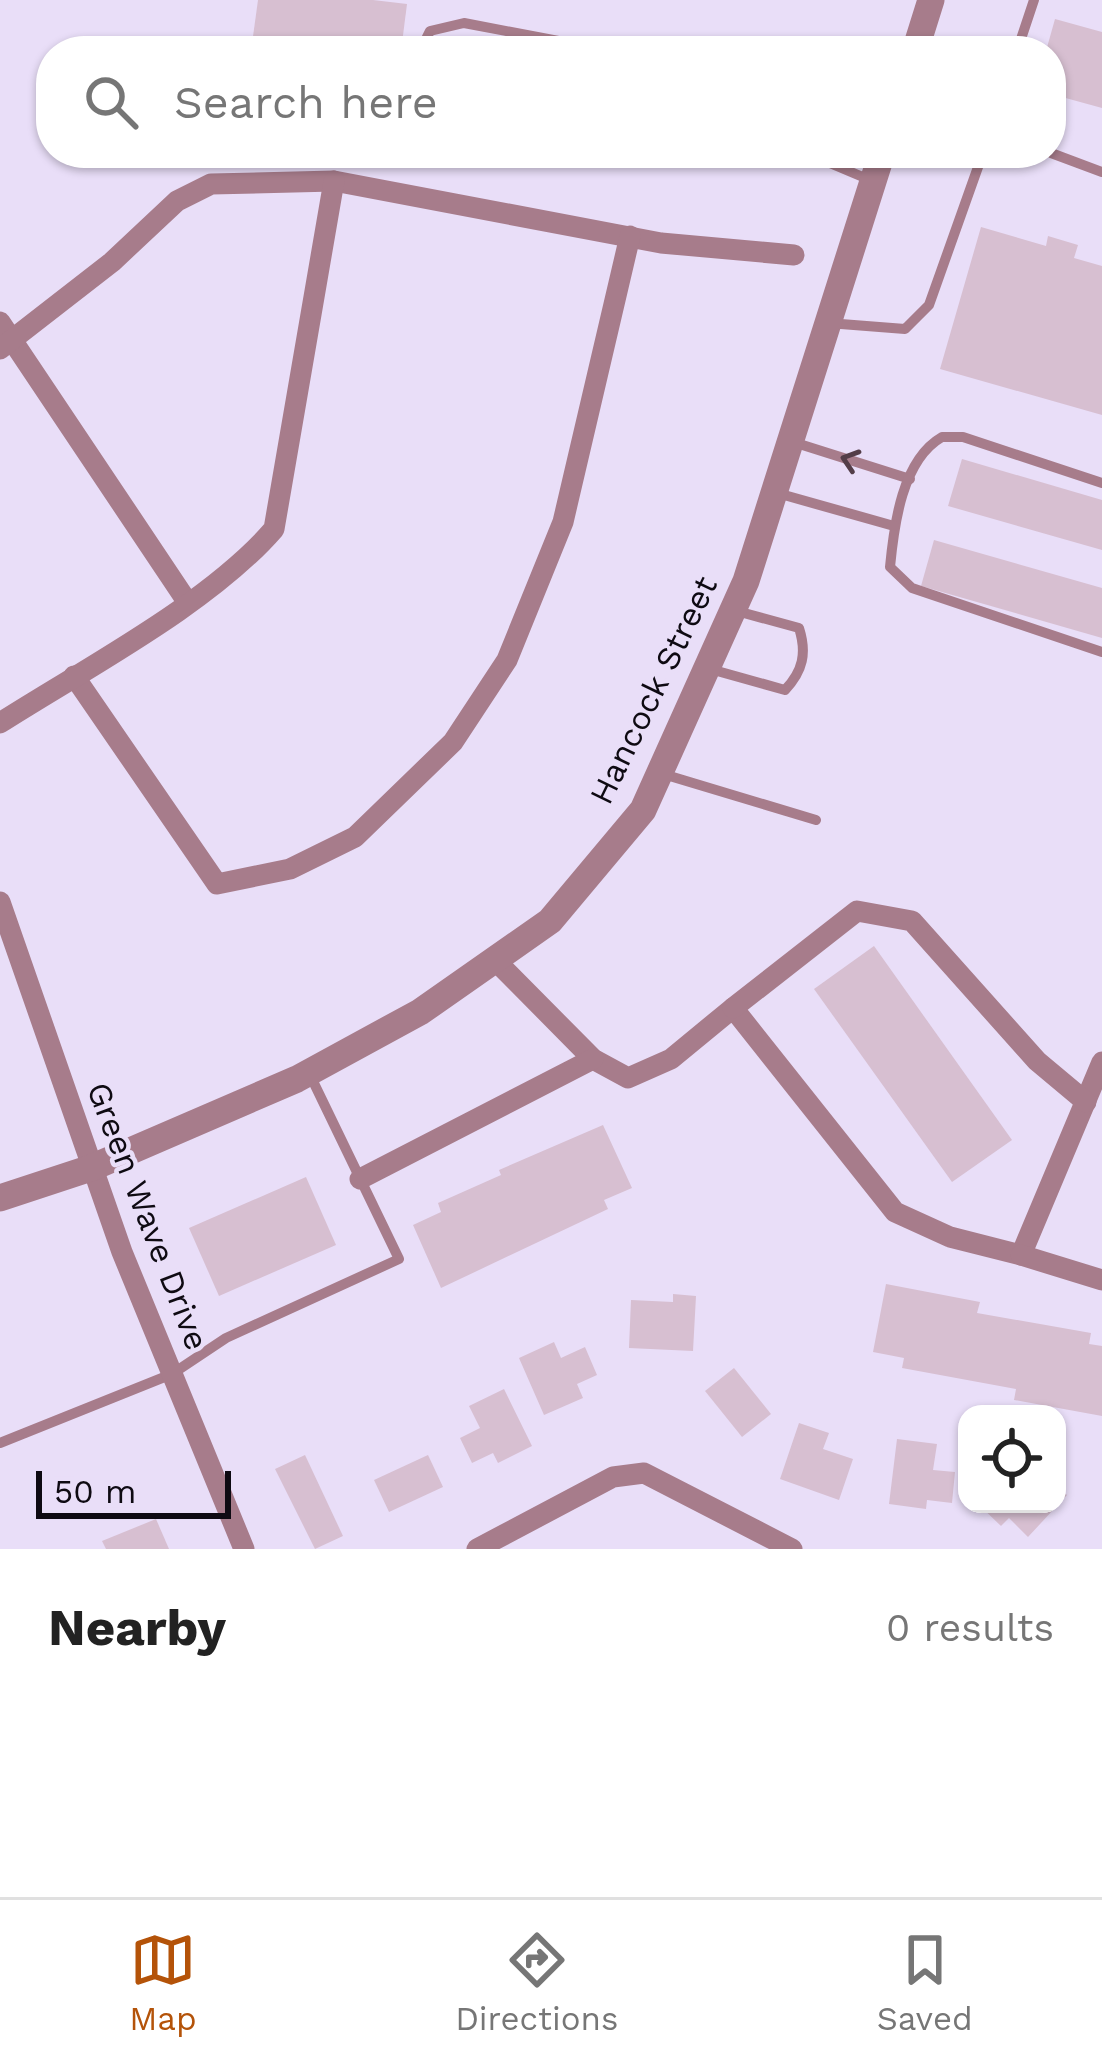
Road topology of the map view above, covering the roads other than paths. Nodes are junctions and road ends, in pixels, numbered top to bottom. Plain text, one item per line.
1 (931, 0) edge
2 (1034, 0) edge
3 (428, 36) edge
4 (544, 36) edge
5 (920, 36) edge
6 (1022, 36) edge
7 (1066, 159) edge
8 (842, 168) edge
9 (877, 168) edge
10 (978, 168) edge
11 (1102, 172) edge
12 (873, 181) junction
13 (334, 182) junction
14 (630, 236) junction
15 (794, 255) dead end
16 (828, 323) junction
17 (4, 337) edge
18 (791, 441) junction
19 (910, 479) junction
20 (1102, 483) edge
21 (774, 492) junction
22 (894, 526) junction
23 (188, 603) junction
24 (733, 610) junction
25 (1102, 652) edge
26 (707, 668) junction
27 (74, 676) junction
28 (0, 723) edge
29 (659, 773) junction
30 (816, 820) dead end
31 (0, 902) edge
32 (496, 961) junction
33 (733, 1008) junction
34 (592, 1059) junction
35 (1102, 1062) edge
36 (309, 1073) junction
37 (1086, 1102) junction
38 (91, 1168) junction
39 (360, 1179) junction
40 (0, 1198) edge
41 (1022, 1255) junction
42 (1102, 1280) edge
43 (172, 1374) junction
44 (0, 1443) edge
45 (244, 1549) edge
46 (477, 1549) edge
47 (792, 1549) edge

1 - 5 street
2 - 6 lane
3 - 4 lane
7 - 11 lane
8 - 12 lane
9 - 12 street, Hancock Street
10 - 16 lane
12 - 16 street, Hancock Street
13 - 14 street
13 - 17 street
13 - 23 street
14 - 15 street
14 - 27 street
16 - 18 street, Hancock Street
17 - 23 street
19 -> 18 lane
18 - 21 street, Hancock Street
19 - 20 lane
19 - 22 lane
21 - 22 lane
21 - 24 street, Hancock Street
22 - 25 lane
23 - 27 street
24 - 26 street, Hancock Street
24 - 26 lane
26 - 29 street, Hancock Street
27 - 28 street
29 - 30 lane
29 - 32 street, Hancock Street
31 - 38 street, Green Wave Drive
32 - 34 street
32 - 36 street, Hancock Street
33 - 34 street
33 - 37 street
33 - 41 street
34 - 39 street
35 - 37 street
36 - 38 street, Hancock Street
36 - 39 lane
37 - 41 street
38 - 40 street, Hancock Street
38 - 43 street, Green Wave Drive
39 - 43 lane
41 - 42 street
43 - 44 lane
43 - 45 street, Green Wave Drive
46 - 47 street

